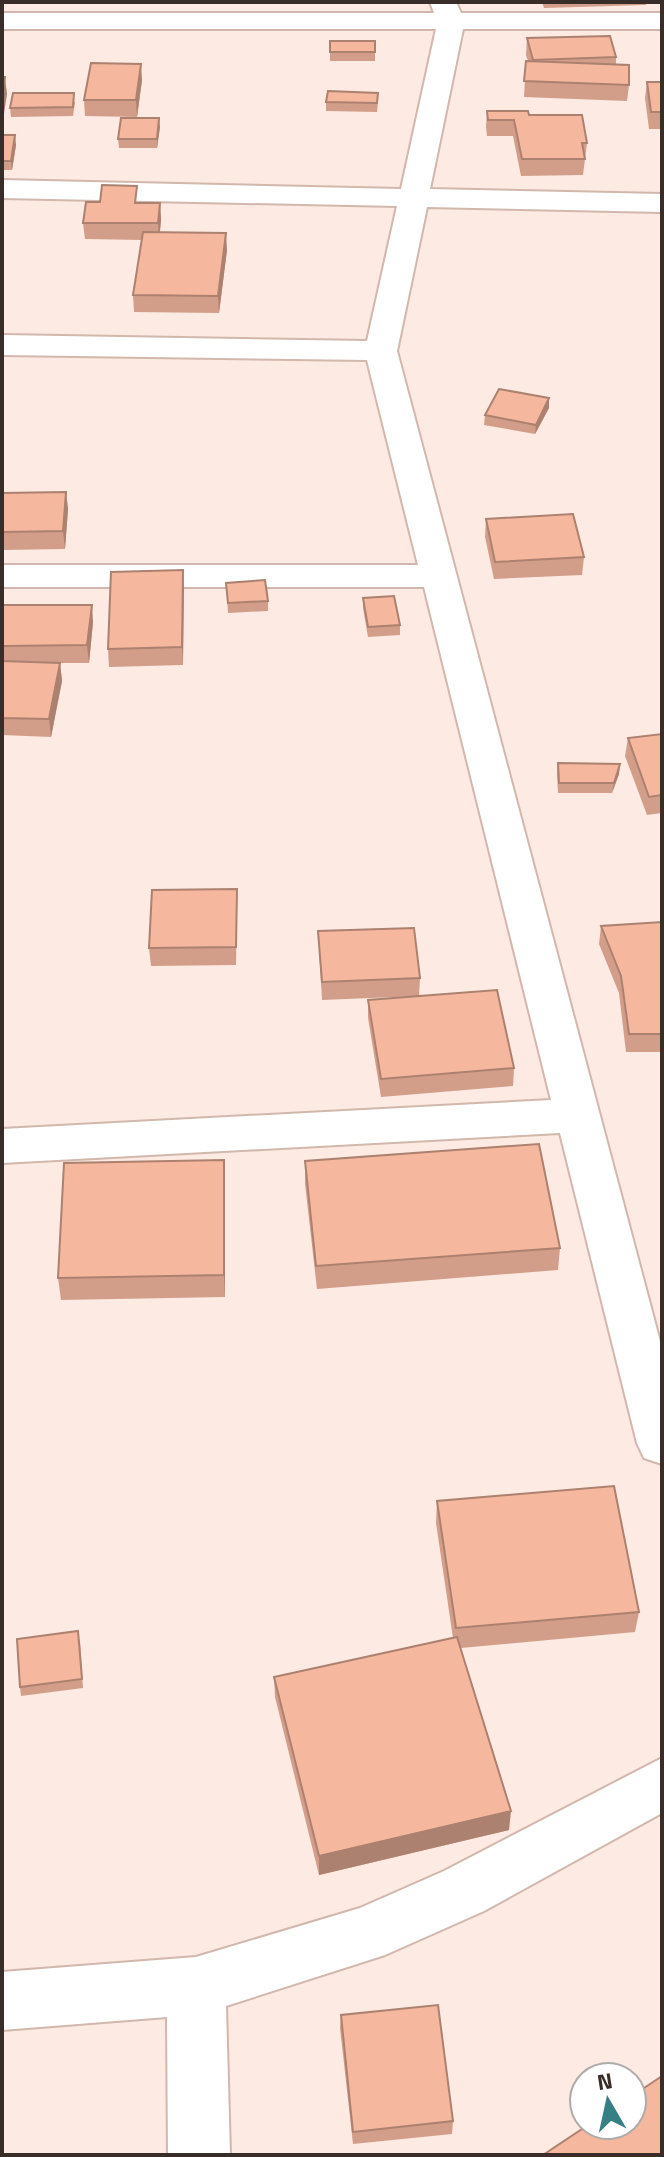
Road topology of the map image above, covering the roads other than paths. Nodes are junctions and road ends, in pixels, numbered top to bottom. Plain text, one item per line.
1 (151, 12) edge
2 (447, 12) edge
3 (2, 21) edge
4 (662, 21) edge
5 (2, 189) edge
6 (414, 198) junction
7 (662, 203) edge
8 (2, 345) edge
9 (381, 351) junction
10 (2, 576) edge
11 (439, 576) junction
12 (578, 1115) junction
13 (2, 1146) edge
14 (662, 1443) edge
15 (662, 1784) edge
16 (196, 1986) junction
17 (2, 2001) edge
18 (199, 2155) edge

1 - 2 street
1 - 3 street
2 - 4 street
2 - 6 street
5 - 6 street
6 - 7 street
6 - 9 street
8 - 9 street
9 - 11 street
10 - 11 street
11 - 12 street
12 - 13 street
12 - 14 street
15 - 16 street
16 - 17 street
16 - 18 street

